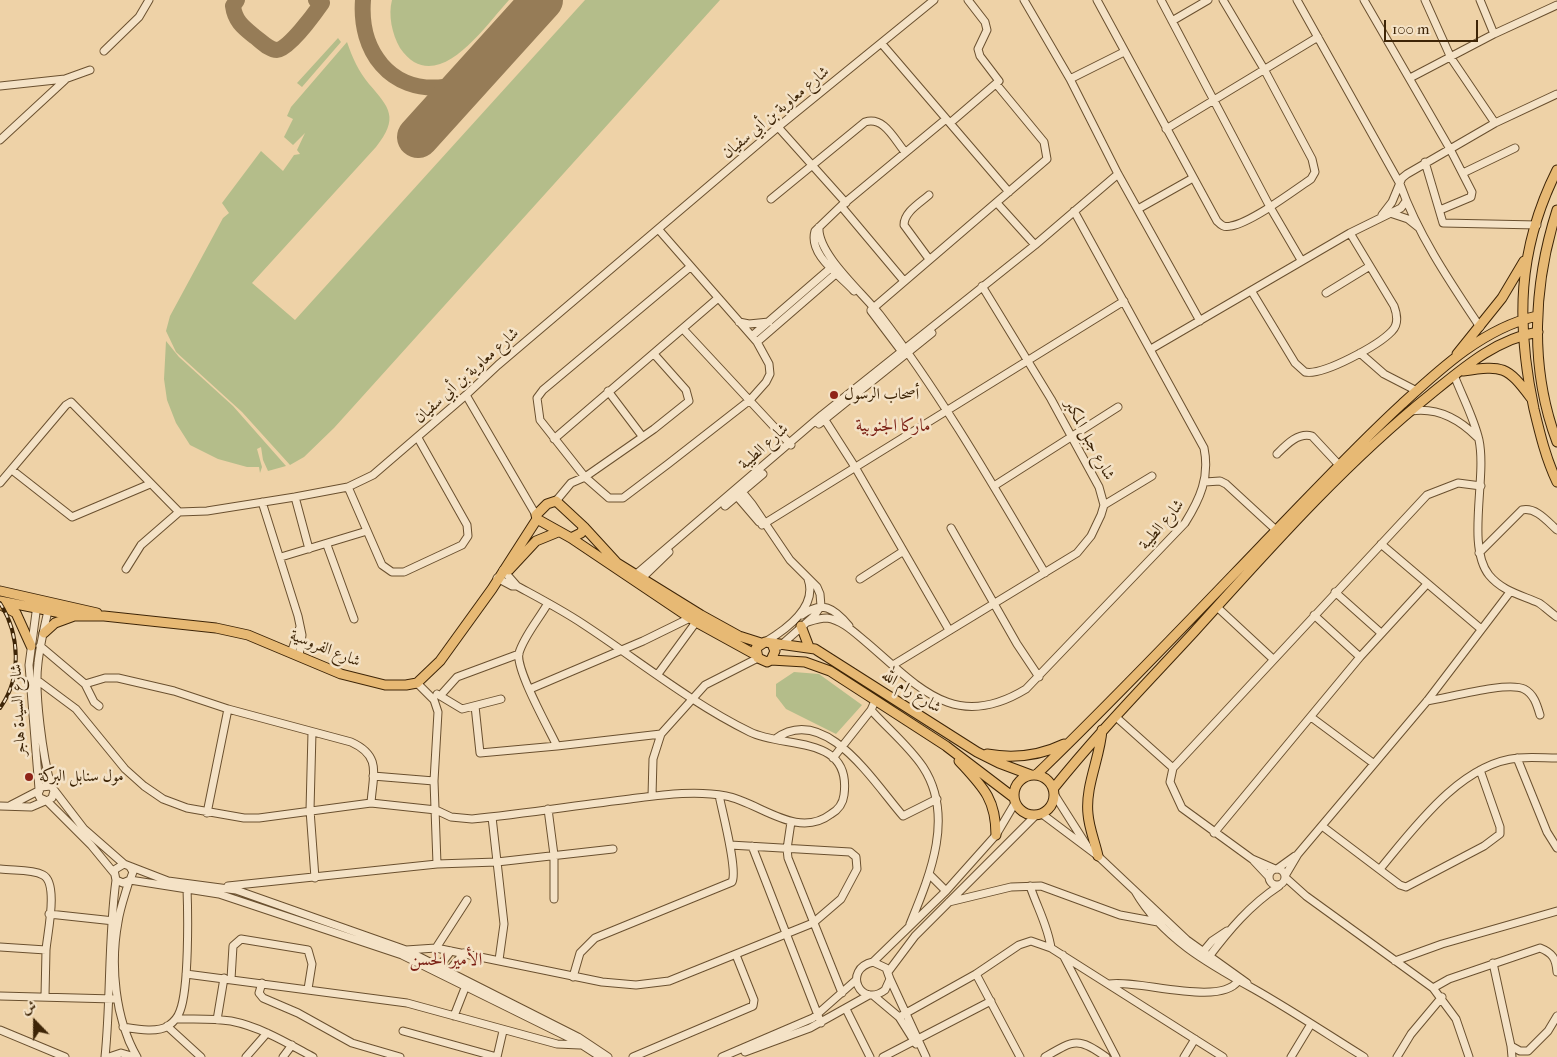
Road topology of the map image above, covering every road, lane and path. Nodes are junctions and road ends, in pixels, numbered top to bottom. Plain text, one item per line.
1 (149, 0) edge
2 (934, 0) edge
3 (968, 0) edge
4 (1024, 0) edge
5 (1097, 0) edge
6 (1160, 0) edge
7 (1208, 0) edge
8 (1223, 0) edge
9 (1297, 0) edge
10 (1364, 0) edge
11 (1426, 0) edge
12 (1480, 0) edge
13 (1557, 5) edge
14 (1172, 21) junction
15 (1494, 34) junction
16 (1318, 37) junction
17 (882, 44) junction
18 (104, 51) dead end
19 (1124, 52) junction
20 (1451, 58) junction
21 (1264, 69) junction
22 (90, 70) dead end
23 (1410, 78) junction
24 (65, 79) junction
25 (1070, 79) junction
26 (996, 85) junction
27 (0, 86) edge
28 (1557, 94) edge
29 (1213, 100) junction
30 (948, 121) junction
31 (1495, 123) junction
32 (778, 127) junction
33 (1166, 129) junction
34 (0, 140) edge
35 (1450, 148) junction
36 (1515, 148) dead end
37 (904, 152) junction
38 (1425, 162) junction
39 (813, 165) junction
40 (1557, 170) edge
41 (1463, 173) junction
42 (1118, 174) junction
43 (1193, 178) junction
44 (1400, 184) junction
45 (1008, 192) junction
46 (929, 195) dead end
47 (771, 199) dead end
48 (1406, 201) junction
49 (997, 202) junction
50 (844, 205) junction
51 (1270, 207) junction
52 (1138, 209) junction
53 (1440, 210) junction
54 (1557, 210) edge
55 (1074, 211) junction
56 (1390, 212) junction
57 (1380, 216) junction
58 (1537, 225) junction
59 (659, 230) junction
60 (1421, 230) junction
61 (1553, 230) edge
62 (1350, 233) junction
63 (1035, 245) junction
64 (1527, 258) junction
65 (930, 259) junction
66 (1302, 260) junction
67 (1370, 266) junction
68 (690, 267) junction
69 (836, 269) junction
70 (904, 281) junction
71 (986, 286) junction
72 (1252, 292) junction
73 (1326, 293) dead end
74 (717, 299) junction
75 (1124, 301) junction
76 (872, 309) junction
77 (1537, 316) junction
78 (1521, 320) junction
79 (1200, 321) junction
80 (739, 322) junction
81 (770, 322) junction
82 (1480, 327) junction
83 (684, 330) junction
84 (1538, 332) junction
85 (1523, 335) junction
86 (755, 339) junction
87 (1151, 349) junction
88 (906, 352) junction
89 (1360, 352) junction
90 (654, 354) junction
91 (1027, 359) junction
92 (1451, 362) junction
93 (1457, 373) junction
94 (608, 391) junction
95 (1417, 391) junction
96 (466, 395) junction
97 (1532, 399) junction
98 (750, 400) junction
99 (1118, 407) dead end
100 (948, 410) junction
101 (1409, 411) junction
102 (823, 417) junction
103 (642, 436) junction
104 (1072, 436) junction
105 (418, 438) junction
106 (554, 439) junction
107 (1479, 439) junction
108 (1557, 442) edge
109 (791, 445) junction
110 (1277, 454) dead end
111 (1339, 465) junction
112 (855, 467) junction
113 (12, 470) junction
114 (1152, 476) dead end
115 (585, 477) junction
116 (753, 482) junction
117 (1205, 482) junction
118 (1557, 482) edge
119 (0, 483) edge
120 (150, 484) junction
121 (994, 486) junction
122 (1481, 486) junction
123 (348, 487) junction
124 (738, 492) junction
125 (295, 498) junction
126 (262, 502) junction
127 (556, 502) junction
128 (727, 504) junction
129 (749, 505) junction
130 (1104, 505) junction
131 (179, 512) junction
132 (536, 517) junction
133 (764, 524) junction
134 (584, 527) junction
135 (951, 528) dead end
136 (1276, 530) junction
137 (1557, 530) edge
138 (367, 531) junction
139 (558, 532) junction
140 (571, 538) junction
141 (1381, 544) junction
142 (327, 545) junction
143 (309, 549) junction
144 (902, 552) junction
145 (1479, 553) junction
146 (281, 557) junction
147 (126, 569) dead end
148 (1044, 573) junction
149 (502, 576) junction
150 (807, 576) junction
151 (636, 579) junction
152 (860, 579) dead end
153 (1427, 584) junction
154 (1, 590) edge
155 (1335, 592) junction
156 (1510, 592) junction
157 (0, 603) edge
158 (548, 603) junction
159 (37, 604) junction
160 (996, 604) junction
161 (821, 606) junction
162 (49, 607) junction
163 (1217, 607) junction
164 (1314, 615) junction
165 (76, 616) junction
166 (104, 616) junction
167 (1557, 617) edge
168 (695, 618) junction
169 (354, 619) dead end
170 (802, 622) junction
171 (1481, 629) junction
172 (852, 630) junction
173 (949, 630) junction
174 (1382, 632) junction
175 (44, 633) junction
176 (31, 646) junction
177 (40, 646) junction
178 (771, 647) junction
179 (809, 647) junction
180 (620, 651) junction
181 (519, 654) junction
182 (295, 655) junction
183 (757, 657) junction
184 (1360, 657) junction
185 (1273, 658) junction
186 (893, 665) junction
187 (658, 674) junction
188 (1039, 677) junction
189 (37, 680) junction
190 (417, 683) junction
191 (85, 684) junction
192 (530, 689) junction
193 (425, 690) junction
194 (440, 696) junction
195 (693, 698) junction
196 (501, 699) dead end
197 (875, 701) junction
198 (1427, 701) junction
199 (99, 706) dead end
200 (475, 706) junction
201 (228, 708) junction
202 (871, 710) junction
203 (1540, 715) dead end
204 (1116, 717) junction
205 (1311, 718) junction
206 (1102, 730) junction
207 (312, 732) junction
208 (661, 734) junction
209 (775, 739) junction
210 (1072, 741) junction
211 (557, 746) junction
212 (842, 746) junction
213 (946, 746) junction
214 (35, 750) junction
215 (44, 750) junction
216 (978, 752) junction
217 (833, 758) junction
218 (1517, 758) junction
219 (1557, 758) edge
220 (1373, 763) junction
221 (1172, 768) junction
222 (1480, 770) junction
223 (1034, 775) junction
224 (373, 776) junction
225 (434, 781) junction
226 (52, 789) junction
227 (39, 790) junction
228 (1053, 792) junction
229 (719, 795) junction
230 (652, 796) junction
231 (937, 799) junction
232 (1014, 800) junction
233 (46, 801) junction
234 (371, 803) junction
235 (0, 806) edge
236 (8, 806) junction
237 (548, 809) junction
238 (310, 810) junction
239 (436, 810) junction
240 (207, 812) junction
241 (1039, 814) junction
242 (492, 817) junction
243 (791, 822) junction
244 (1322, 826) junction
245 (1214, 833) junction
246 (996, 835) junction
247 (730, 845) junction
248 (752, 846) junction
249 (1089, 848) junction
250 (1557, 848) edge
251 (613, 849) dead end
252 (787, 849) junction
253 (1298, 854) junction
254 (554, 855) junction
255 (1098, 856) junction
256 (1252, 859) junction
257 (497, 862) junction
258 (437, 864) junction
259 (127, 866) junction
260 (1276, 869) junction
261 (1380, 869) junction
262 (0, 870) edge
263 (930, 875) junction
264 (115, 877) junction
265 (1285, 877) junction
266 (315, 878) junction
267 (1269, 878) junction
268 (130, 881) junction
269 (1280, 885) junction
270 (1030, 886) junction
271 (187, 887) junction
272 (221, 887) junction
273 (946, 891) junction
274 (1135, 891) junction
275 (1306, 896) junction
276 (554, 899) dead end
277 (467, 900) dead end
278 (1258, 900) junction
279 (949, 902) junction
280 (1557, 911) edge
281 (49, 914) junction
282 (114, 921) junction
283 (1158, 922) junction
284 (813, 923) junction
285 (909, 927) junction
286 (786, 934) junction
287 (0, 947) edge
288 (436, 948) junction
289 (1051, 948) junction
290 (46, 950) junction
291 (406, 950) junction
292 (451, 951) junction
293 (464, 953) junction
294 (1207, 953) junction
295 (736, 955) junction
296 (1063, 955) junction
297 (1198, 958) junction
298 (499, 960) junction
299 (1395, 961) junction
300 (873, 962) junction
301 (1206, 962) junction
302 (1493, 963) junction
303 (437, 970) junction
304 (1557, 972) edge
305 (186, 974) junction
306 (446, 974) junction
307 (976, 974) junction
308 (889, 975) junction
309 (573, 977) junction
310 (228, 979) junction
311 (856, 980) junction
312 (1238, 981) junction
313 (262, 983) junction
314 (1110, 984) junction
315 (465, 988) junction
316 (1253, 988) junction
317 (1433, 988) junction
318 (308, 989) junction
319 (842, 993) junction
320 (872, 995) junction
321 (0, 996) edge
322 (45, 996) junction
323 (1442, 997) junction
324 (114, 999) junction
325 (991, 1001) junction
326 (846, 1009) junction
327 (907, 1014) junction
328 (818, 1015) junction
329 (454, 1016) junction
330 (1557, 1016) edge
331 (899, 1017) junction
332 (176, 1019) junction
333 (217, 1020) junction
334 (821, 1023) junction
335 (1311, 1024) junction
336 (168, 1026) junction
337 (123, 1027) junction
338 (137, 1029) junction
339 (0, 1030) edge
340 (503, 1030) junction
341 (403, 1031) dead end
342 (267, 1033) junction
343 (126, 1038) junction
344 (1195, 1039) junction
345 (916, 1040) junction
346 (581, 1044) junction
347 (292, 1045) junction
348 (1511, 1046) junction
349 (925, 1055) edge
350 (65, 1057) edge
351 (105, 1057) edge
352 (109, 1057) edge
353 (136, 1057) edge
354 (201, 1057) edge
355 (246, 1057) edge
356 (283, 1057) edge
357 (313, 1057) edge
358 (400, 1057) edge
359 (497, 1057) edge
360 (601, 1057) edge
361 (608, 1057) edge
362 (633, 1057) edge
363 (722, 1057) edge
364 (732, 1057) edge
365 (870, 1057) edge
366 (883, 1057) edge
367 (1020, 1057) edge
368 (1045, 1057) edge
369 (1106, 1057) edge
370 (1116, 1057) edge
371 (1184, 1057) edge
372 (1223, 1057) edge
373 (1291, 1057) edge
374 (1364, 1057) edge
375 (1397, 1057) edge
376 (1469, 1057) edge
377 (1512, 1057) edge

1 - 18 street
2 - 17 street, شارع معاوية بن أبي سفيان
3 - 26 street
4 - 25 street
5 - 19 street
6 - 14 street
7 - 14 street
8 - 21 street
9 - 16 street
10 - 23 street
11 - 20 street
12 - 15 street
13 - 15 street
14 - 29 street
15 - 20 street
16 - 21 street
16 - 44 street
17 - 30 street
17 - 32 street, شارع معاوية بن أبي سفيان
19 - 25 street
19 - 33 street
20 - 23 street
20 - 31 street
21 - 29 street
21 - 51 street
22 - 24 street
23 - 35 street
24 - 27 street
24 - 34 street
25 - 42 street
26 - 30 street
26 - 45 street
28 - 31 street
29 - 33 street
29 - 51 street
30 - 37 street
30 - 45 street
31 - 35 street
32 - 39 street
32 - 59 street, شارع معاوية بن أبي سفيان
33 - 43 street
35 - 38 street
35 - 41 street
36 - 41 street
37 - 39 street
37 - 50 street
38 - 44 street
38 - 53 street
39 - 47 street
39 - 50 street
40 - 58 main road
41 - 53 street
42 - 52 street
42 - 55 street
43 - 51 street
43 - 52 street
44 - 48 street
44 - 57 street
45 - 49 street
46 - 65 street
48 - 56 street
48 - 60 street
49 - 63 street
49 - 65 street
50 - 69 street
50 - 70 street
51 - 66 street
52 - 79 street
53 - 58 street
54 - 61 main road
55 - 63 street, شارع الطيبة
55 - 75 street, شارع الطيبة
56 - 57 street
56 - 60 street
57 - 62 street
58 - 64 main road
59 - 68 street
59 - 96 street, شارع معاوية بن أبي سفيان
60 - 82 street
61 - 77 main road
62 - 66 street
62 - 67 street
63 - 71 street, شارع الطيبة
64 - 78 main road
64 - 82 main road
65 - 70 street
66 - 72 street
67 - 73 street
67 - 89 street
68 - 74 street
68 - 106 street
69 - 76 street
69 - 81 street
69 - 86 street
70 - 76 street
71 - 88 street, شارع الطيبة
71 - 91 street, شارع جبل المكبر
72 - 79 street
72 - 89 street
74 - 80 street
74 - 83 street
75 - 87 street, شارع الطيبة
75 - 91 street
76 - 88 street
77 - 78 main road
77 - 84 main road
78 - 85 main road
78 - 92 main road
79 - 87 street
80 - 81 street
80 - 86 street
81 - 86 street
82 - 92 main road
83 - 90 street
83 - 98 street
84 - 85 main road
84 - 108 main road
85 - 93 main road
85 - 97 main road
86 - 98 street
87 - 117 street, شارع الطيبة
88 - 100 street
88 - 102 street, شارع الطيبة
89 - 95 street
90 - 94 street
90 - 103 street
91 - 100 street
91 - 104 street, شارع جبل المكبر
92 - 95 main road
93 - 97 main road
93 - 101 main road
93 - 107 street
94 - 103 street
94 - 106 street
95 - 111 main road
96 - 105 street, شارع معاوية بن أبي سفيان
96 - 132 street
97 - 118 main road
98 - 109 street
98 - 115 street
99 - 104 street
100 - 112 street
100 - 121 street
101 - 107 street
101 - 163 main road
102 - 109 street, شارع الطيبة
102 - 112 street
103 - 115 street
104 - 121 street
104 - 130 street, شارع جبل المكبر
105 - 123 street, شارع معاوية بن أبي سفيان
105 - 138 street
106 - 115 street
107 - 122 street
109 - 116 street, شارع الطيبة
109 - 124 street, شارع الطيبة
110 - 111 street
111 - 136 main road
112 - 133 street
112 - 144 street
113 - 119 street
113 - 120 street
113 - 120 street
114 - 130 street
115 - 127 street
116 - 124 street, شارع الطيبة
116 - 129 street
117 - 136 street
117 - 188 street, شارع الطيبة
120 - 131 street
121 - 148 street
122 - 141 street
122 - 145 street
123 - 125 street, شارع معاوية بن أبي سفيان
123 - 138 street
124 - 128 street, شارع الطيبة
124 - 129 street
124 - 151 street, شارع الطيبة
125 - 126 street, شارع معاوية بن أبي سفيان
125 - 143 street
126 - 131 street, شارع معاوية بن أبي سفيان
126 - 146 street
127 - 132 main road
127 - 134 main road, شارع رام الله
128 - 129 street
128 - 151 street, شارع الطيبة
129 - 133 street
130 - 148 street, شارع جبل المكبر
131 - 147 street
132 - 139 main road, شارع رام الله
132 - 149 main road
133 - 150 street
134 - 140 main road
134 - 151 main road, شارع رام الله
135 - 160 street
136 - 210 main road
137 - 145 street
138 - 142 street
139 - 140 main road, شارع رام الله
139 - 149 main road
140 - 151 main road, شارع رام الله
141 - 153 street
141 - 155 street
142 - 143 street
142 - 169 street
143 - 146 street
144 - 152 street
144 - 173 street
145 - 156 street
146 - 182 street
148 - 160 street, شارع جبل المكبر
149 - 158 street
149 - 190 main road
150 - 161 street
150 - 170 street
151 - 168 main road, شارع رام الله
153 - 171 street
153 - 174 street
154 - 159 main road, شارع الفروسية
155 - 164 street
155 - 174 street
156 - 167 street
156 - 171 street
157 - 159 main road, شارع الفروسية
157 - 176 main road
158 - 180 street
158 - 181 street
159 - 162 main road, شارع الفروسية
159 - 176 street, شارع السيدة هاجر
160 - 173 street, شارع جبل المكبر
160 - 188 street
161 - 170 street
161 - 170 street
161 - 172 street, شارع الطيبة
162 - 165 main road, شارع الفروسية
162 - 166 main road, شارع الفروسية
162 - 175 street, شارع السيدة هاجر
163 - 185 street
163 - 204 main road
164 - 184 street
164 - 185 street
165 - 166 main road, شارع الفروسية
165 - 175 main road
166 - 182 main road, شارع الفروسية
168 - 178 main road, شارع رام الله
168 - 180 street
168 - 183 main road, شارع رام الله
168 - 187 street
170 - 172 street, شارع الطيبة
170 - 178 street
170 - 178 street
170 - 179 main road
171 - 198 street
172 - 186 street, شارع الطيبة
173 - 186 street, شارع جبل المكبر
174 - 184 street
175 - 177 street, شارع السيدة هاجر
176 - 214 street, شارع السيدة هاجر
177 - 189 street, شارع السيدة هاجر
177 - 191 street
178 - 179 main road, شارع رام الله
178 - 183 main road
178 - 183 main road
178 - 197 main road, شارع رام الله
179 - 216 main road, شارع رام الله
180 - 187 street
180 - 192 street
181 - 192 street
181 - 194 street
182 - 190 main road, شارع الفروسية
183 - 195 street
184 - 205 street
185 - 221 street
186 - 188 street, شارع الطيبة
187 - 195 street
189 - 215 street, شارع السيدة هاجر
189 - 240 street
190 - 193 street
191 - 199 street
191 - 201 street
192 - 211 street
193 - 194 street
193 - 225 street
194 - 200 street
195 - 208 street
195 - 209 street
196 - 200 street
197 - 202 street
197 - 213 main road, شارع رام الله
198 - 203 street
198 - 220 street
200 - 211 street
201 - 207 street
201 - 240 street
202 - 212 street
202 - 231 street
204 - 206 main road
204 - 221 street
205 - 220 street
205 - 245 street
206 - 228 main road
206 - 255 main road
207 - 224 street
207 - 238 street
208 - 211 street
208 - 230 street
209 - 212 street
209 - 217 street
210 - 216 main road
210 - 223 main road
212 - 217 street
212 - 231 street
213 - 232 main road, شارع رام الله
213 - 246 main road
214 - 215 street
214 - 227 street, شارع السيدة هاجر
215 - 226 street, شارع السيدة هاجر
216 - 223 main road, شارع رام الله
217 - 243 street
218 - 219 street
218 - 222 street
218 - 250 street
220 - 244 street
221 - 245 street
222 - 261 street
222 - 261 street
223 - 228 main road
223 - 232 main road
224 - 225 street
224 - 234 street
225 - 239 street
226 - 227 street
226 - 233 street
226 - 259 street
227 - 233 street
227 - 236 street
228 - 241 main road
228 - 249 street
229 - 230 street
229 - 243 street
229 - 247 street
230 - 237 street
231 - 263 street
232 - 241 main road
232 - 246 street
233 - 236 street
233 - 264 street
234 - 238 street
234 - 239 street
235 - 236 street
237 - 242 street
237 - 254 street
238 - 240 street
238 - 266 street
239 - 242 street
239 - 258 street
241 - 249 street
241 - 279 street
242 - 257 street
243 - 252 street
244 - 253 street
244 - 261 street
245 - 256 street
246 - 273 street
247 - 248 street
247 - 309 street
248 - 252 street
248 - 286 street
249 - 255 street
251 - 254 street
252 - 284 street
252 - 284 street
253 - 260 street
253 - 265 street
254 - 257 street
254 - 276 street
255 - 274 street
256 - 260 street
256 - 267 street
257 - 258 street
257 - 298 street
258 - 266 street
259 - 264 street
259 - 268 street
259 - 271 street
260 - 265 street
260 - 267 street
262 - 281 street
263 - 273 street
263 - 285 street
264 - 268 street
264 - 282 street
265 - 269 street
265 - 275 street
266 - 272 street
267 - 269 street
267 - 278 street
268 - 271 street
268 - 282 street
269 - 275 street
269 - 278 street
270 - 279 street
270 - 283 street
270 - 289 street
271 - 272 street
271 - 303 street
271 - 305 street
272 - 291 street
273 - 285 street
274 - 283 street
274 - 294 street
275 - 299 street
277 - 288 street
278 - 294 street
279 - 308 street
280 - 299 street
281 - 282 street
281 - 290 street
282 - 324 street
283 - 297 street
284 - 286 street
284 - 319 street
285 - 300 street
286 - 295 street
286 - 328 street
287 - 290 street
288 - 291 street
288 - 292 street
289 - 296 street
289 - 307 street
290 - 322 street
291 - 303 street
292 - 293 street
292 - 303 street
293 - 298 street
293 - 306 street
294 - 297 street
294 - 301 street
294 - 316 street
295 - 309 street
295 - 362 street
296 - 314 street
296 - 370 street
297 - 301 street
298 - 309 street
299 - 317 street
300 - 308 street
300 - 311 street
301 - 312 street
302 - 304 street
302 - 317 street
302 - 348 street
303 - 306 street
305 - 310 street
305 - 332 street
306 - 315 street
306 - 361 street
307 - 325 street
307 - 327 street
308 - 320 street
308 - 327 street
310 - 313 street
310 - 318 street
310 - 333 street
311 - 319 street
311 - 320 street
312 - 314 street
312 - 316 street
313 - 318 street
313 - 358 street
314 - 344 street
315 - 329 street
315 - 346 street
316 - 335 street
317 - 323 street
318 - 329 street
319 - 328 street
320 - 326 street
320 - 331 street
321 - 322 street
322 - 324 street
323 - 375 street
323 - 376 street
324 - 337 street
324 - 351 street
325 - 345 street
325 - 367 street
326 - 334 street
326 - 365 street
327 - 331 street
327 - 345 street
328 - 334 street
328 - 363 street
329 - 340 street
330 - 348 street
331 - 345 street
332 - 333 street
332 - 336 street
333 - 342 street
334 - 364 street
335 - 373 street
335 - 374 street
336 - 338 street
336 - 354 street
337 - 338 street
337 - 343 street
338 - 343 street
339 - 350 street
340 - 346 street
340 - 359 street
341 - 359 street
342 - 347 street
342 - 355 street
343 - 353 street
344 - 371 street
344 - 372 street
345 - 349 street
345 - 366 street
346 - 360 street
347 - 356 street
347 - 357 street
348 - 377 street
352 - 353 street
368 - 369 street

